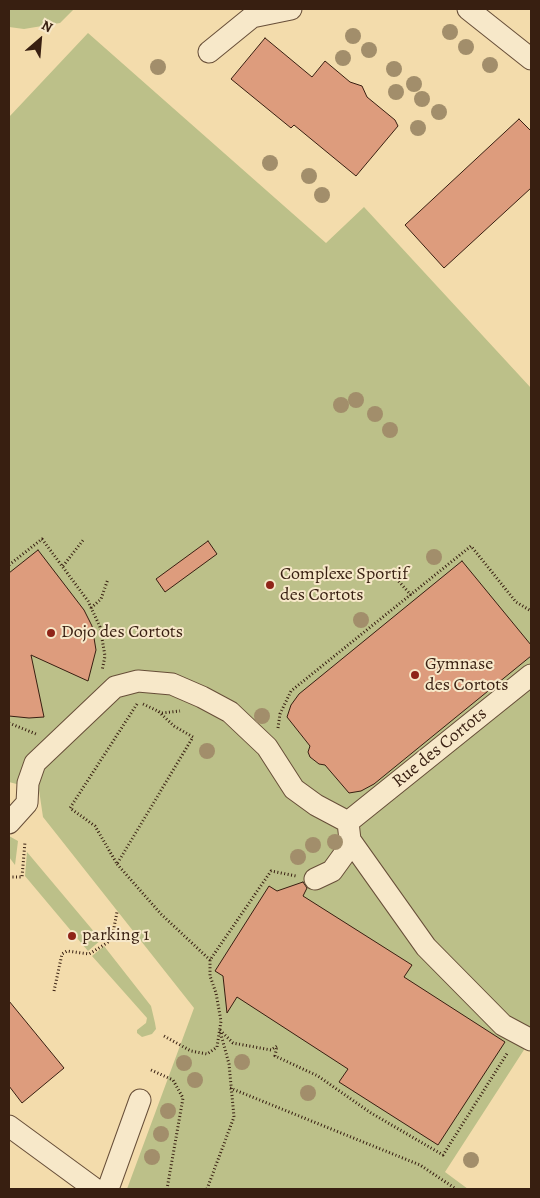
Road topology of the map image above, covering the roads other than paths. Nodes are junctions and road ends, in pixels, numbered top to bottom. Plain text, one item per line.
1 (291, 9) edge
2 (468, 9) edge
3 (209, 52) dead end
4 (531, 59) edge
5 (531, 675) edge
6 (9, 823) edge
7 (349, 831) junction
8 (315, 879) road end
9 (525, 1037) edge
10 (140, 1100) dead end
11 (9, 1126) edge
12 (95, 1189) edge
13 (108, 1189) edge

1 - 3 street
2 - 4 street
5 - 7 street, Rue des Cortots
6 - 7 street
7 - 8 street, Rue des Cortots
7 - 9 street
10 - 13 street
11 - 12 street

